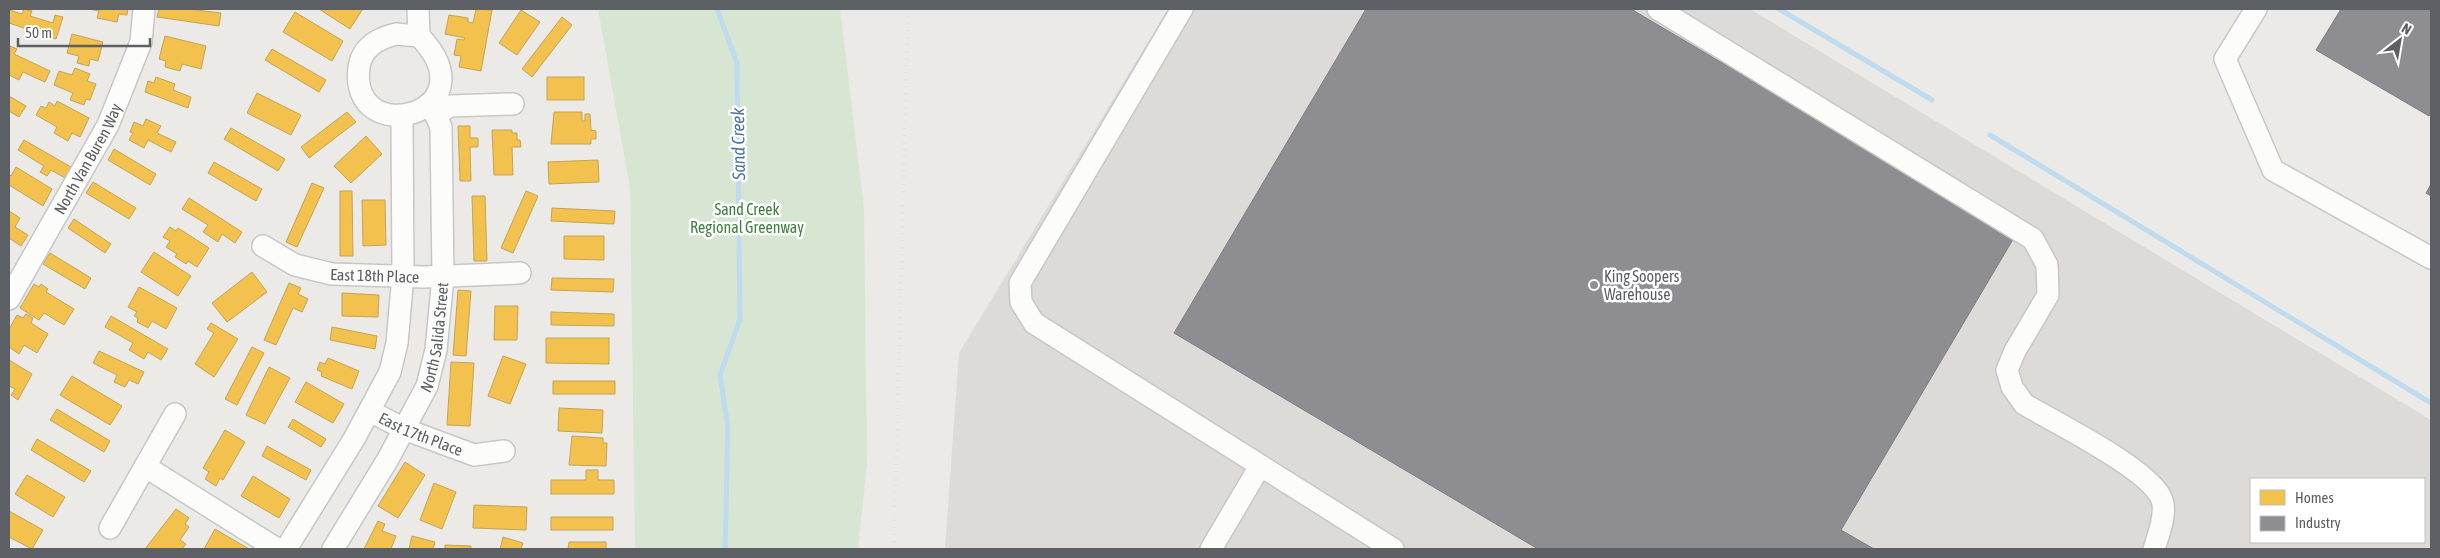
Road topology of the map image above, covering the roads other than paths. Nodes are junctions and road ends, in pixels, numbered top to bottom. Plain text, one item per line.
1 (144, 9) edge
2 (418, 9) edge
3 (1182, 9) edge
4 (1658, 9) edge
5 (2256, 9) edge
6 (418, 36) junction
7 (513, 104) dead end
8 (433, 109) junction
9 (402, 117) junction
10 (263, 246) dead end
11 (2431, 258) edge
12 (520, 273) dead end
13 (403, 275) junction
14 (443, 277) junction
15 (12, 285) edge
16 (370, 411) junction
17 (175, 414) dead end
18 (404, 429) junction
19 (504, 451) dead end
20 (1260, 466) junction
21 (146, 467) junction
22 (110, 528) dead end
23 (277, 549) edge
24 (286, 549) edge
25 (333, 549) edge
26 (1212, 549) edge
27 (1393, 549) edge
28 (2154, 549) edge

1 - 15 street, North Van Buren Way
2 - 6 street
3 - 20 street
4 - 28 street
5 - 11 street
6 - 8 street
6 - 9 street
7 - 8 street
8 - 9 street
8 - 14 street, North Salida Street
9 - 13 street, North Salida Street
10 - 13 street, East 18th Place
12 - 14 street, East 18th Place
13 - 14 street, East 18th Place
13 - 16 street, North Salida Street
14 - 18 street, North Salida Street
16 - 18 street, East 17th Place
16 - 24 street, North Salida Street
17 - 21 street
18 - 19 street, East 17th Place
18 - 25 street, North Salida Street
20 - 26 street
20 - 27 street
21 - 22 street
21 - 23 street

